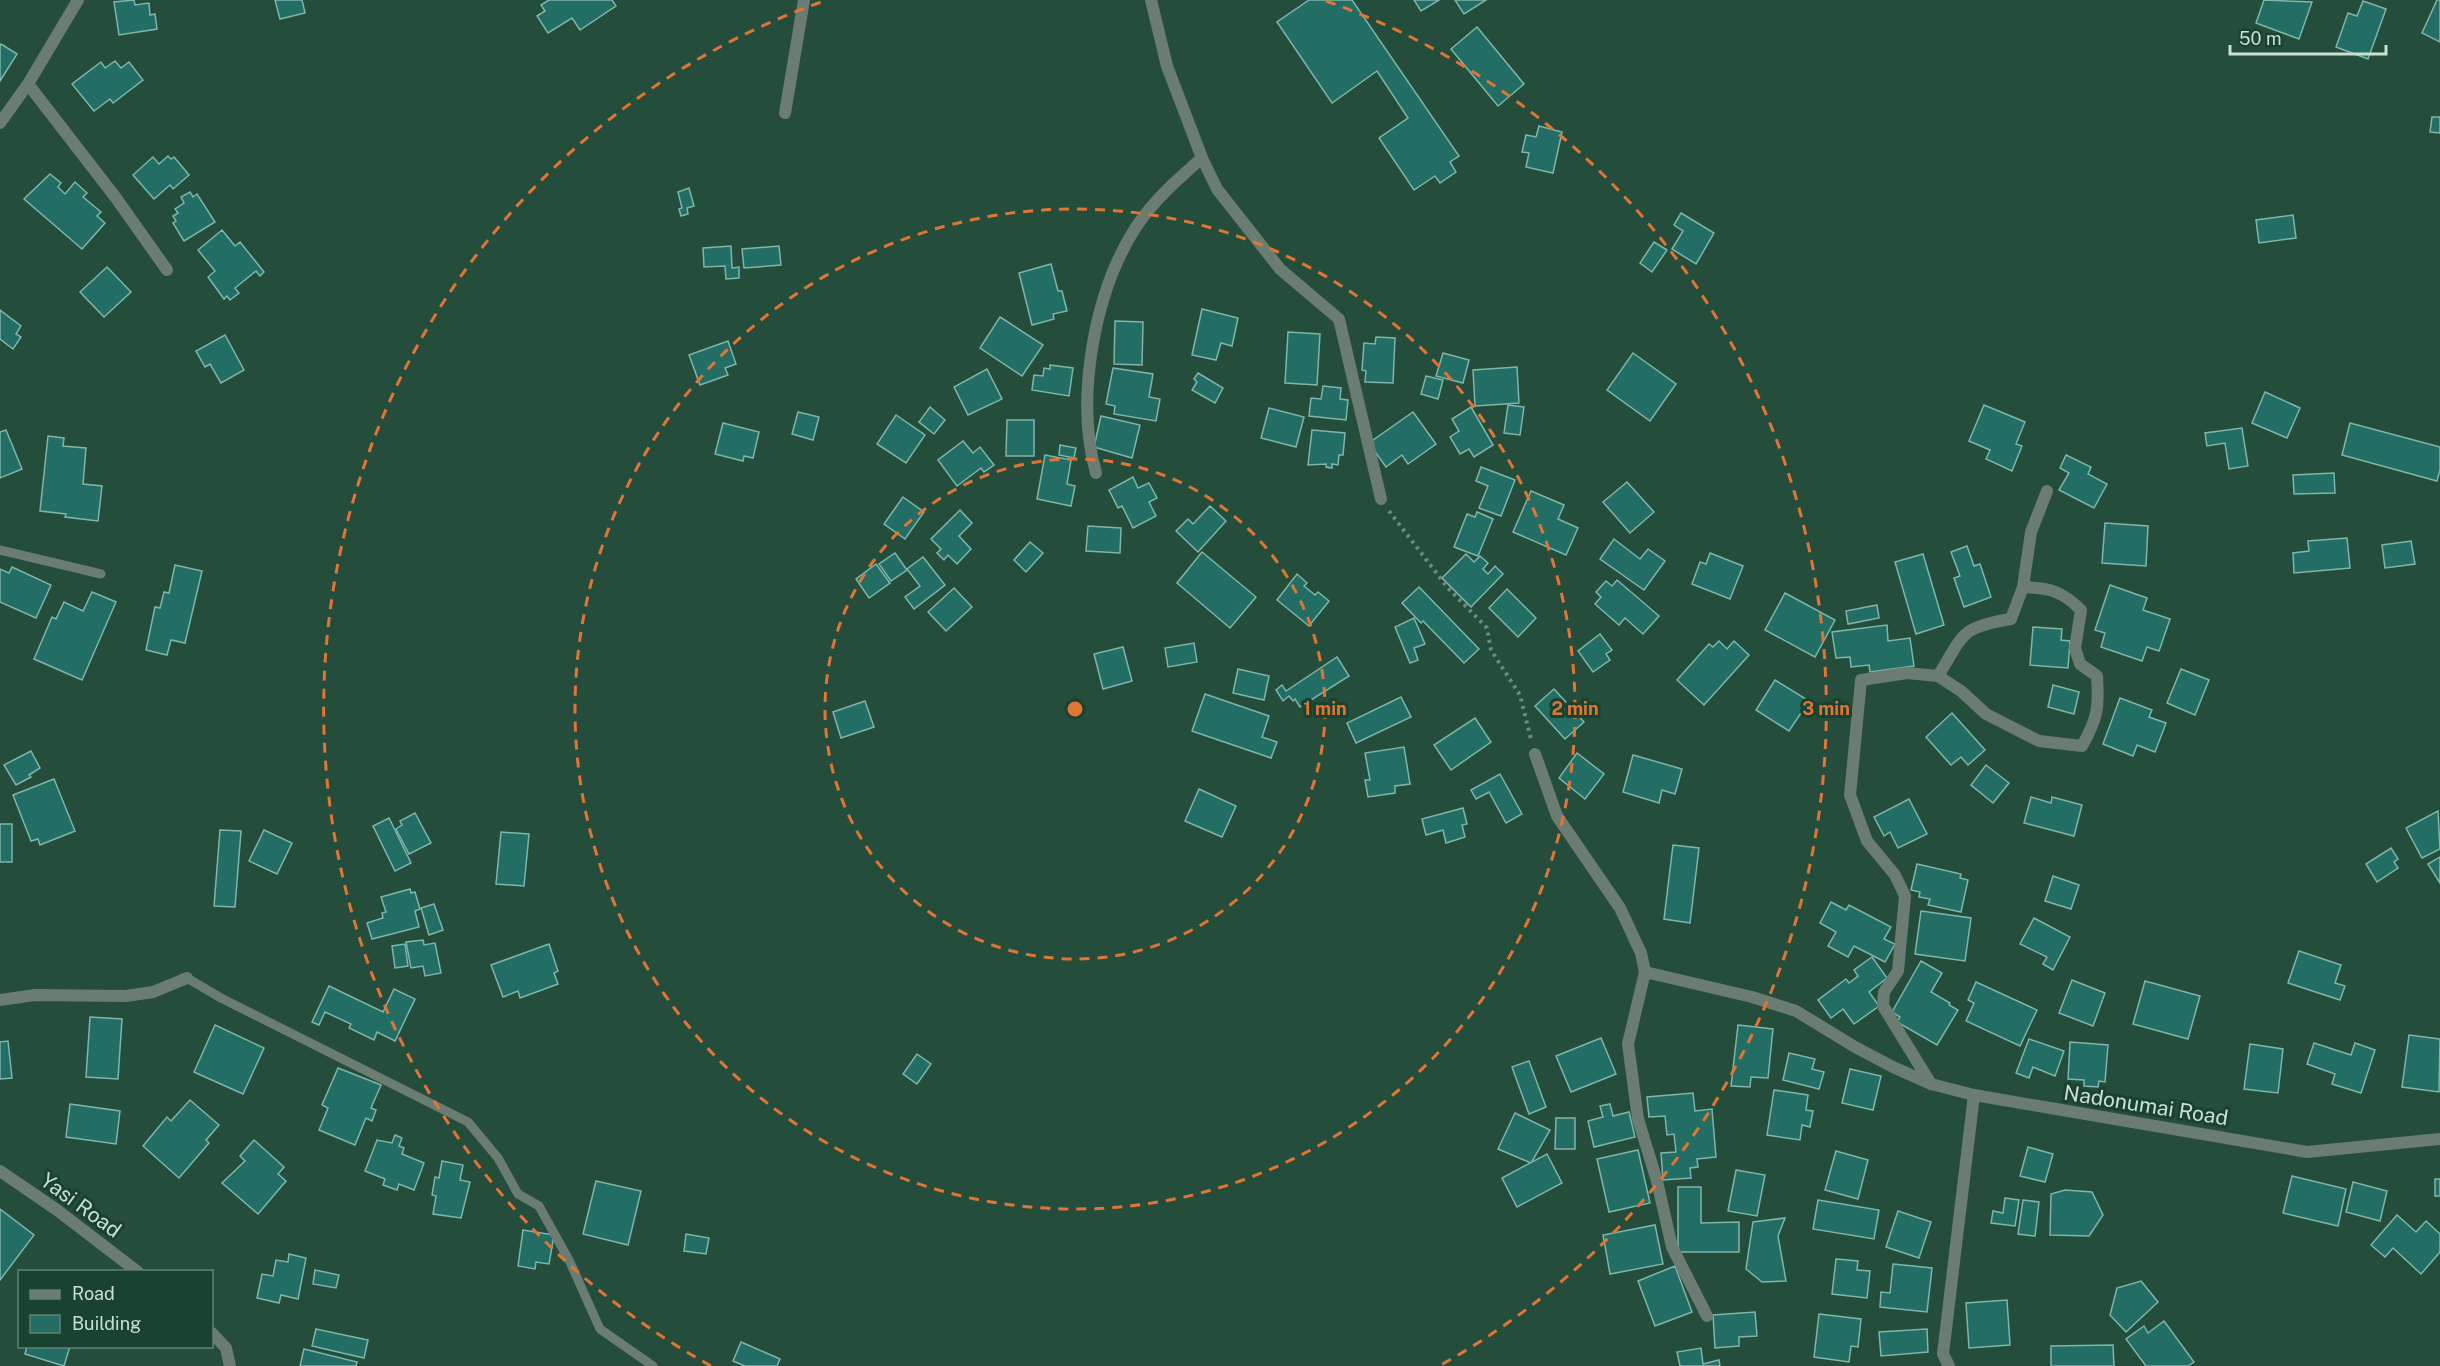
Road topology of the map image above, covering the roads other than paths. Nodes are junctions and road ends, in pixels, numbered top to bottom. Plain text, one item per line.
1 (78, 0) edge
2 (804, 0) edge
3 (1151, 0) edge
4 (28, 84) junction
5 (785, 112) dead end
6 (0, 123) edge
7 (1202, 158) junction
8 (167, 270) dead end
9 (1096, 473) dead end
10 (2047, 491) dead end
11 (1381, 499) road end
12 (0, 550) edge
13 (101, 574) dead end
14 (2023, 587) junction
15 (1938, 676) junction
16 (1535, 754) road end
17 (1645, 972) junction
18 (187, 978) joint
19 (0, 1000) edge
20 (1931, 1084) junction
21 (1974, 1095) junction
22 (2440, 1139) edge
23 (0, 1171) edge
24 (135, 1270) edge
25 (1707, 1316) dead end
26 (213, 1334) edge
27 (230, 1366) edge
28 (652, 1366) edge
29 (1949, 1366) edge

1 - 4 street
2 - 5 street
3 - 7 street
4 - 6 street
4 - 8 street
7 - 9 street
7 - 11 street
10 - 14 street
12 - 13 lane
14 - 15 street
14 - 15 street
15 - 20 street
16 - 17 street
17 - 20 street, Nadonumai Road
17 - 25 street
18 - 19 street
18 - 28 lane
20 - 21 street, Nadonumai Road
21 - 22 street, Nadonumai Road
21 - 29 street
23 - 24 street, Yasi Road
26 - 27 street

